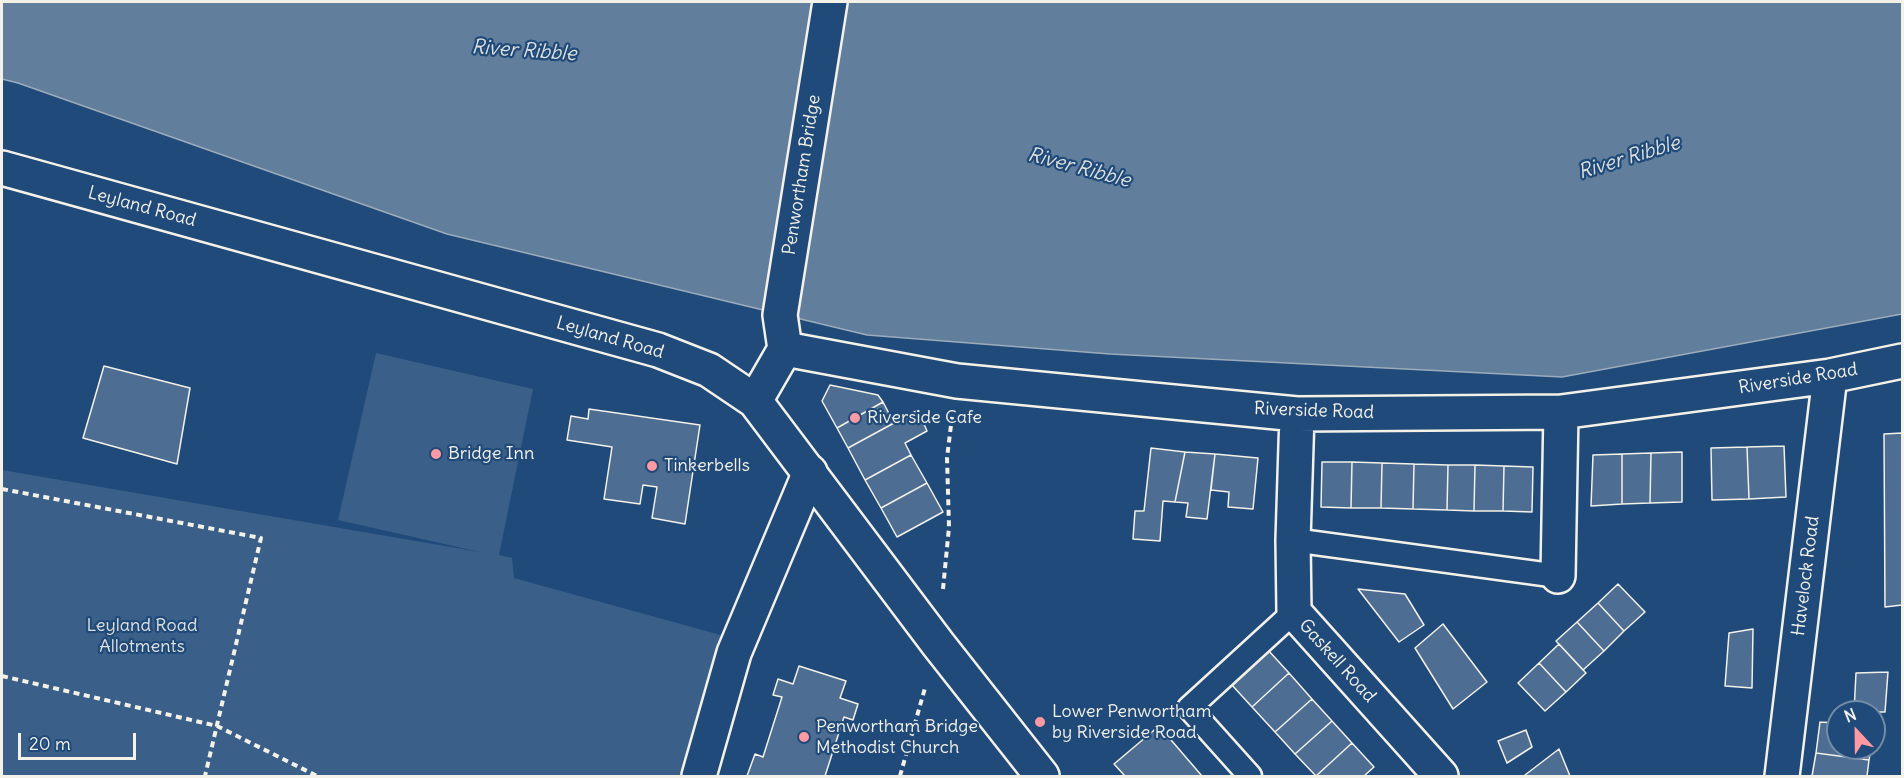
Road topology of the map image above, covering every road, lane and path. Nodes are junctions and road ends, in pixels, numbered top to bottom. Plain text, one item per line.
1 (830, 2) edge
2 (2, 168) edge
3 (785, 349) junction
4 (1902, 361) edge
5 (1830, 376) junction
6 (957, 381) junction
7 (755, 400) junction
8 (1561, 412) junction
9 (1297, 414) junction
10 (810, 472) junction
11 (2, 489) edge
12 (1293, 540) junction
13 (1558, 576) joint
14 (1294, 612) junction
15 (938, 644) junction
16 (2, 676) edge
17 (217, 726) junction
18 (913, 730) dead end
19 (205, 777) edge
20 (317, 777) edge
21 (699, 777) edge
22 (900, 777) edge
23 (1042, 777) edge
24 (1250, 777) edge
25 (1441, 777) edge
26 (1782, 777) edge

1 - 3 street, Penwortham Bridge
2 - 7 street, Leyland Road
3 - 6 street, Riverside Road
3 - 7 street
4 - 5 street, Riverside Road
5 - 8 street, Riverside Road
5 - 26 street, Havelock Road
6 - 9 street, Riverside Road
6 - 15 path
7 - 10 street, Leyland Road
8 - 9 street, Riverside Road
8 - 13 street
9 - 12 street, Gaskell Road
10 - 15 street, Leyland Road
10 - 21 street
11 - 17 path
12 - 13 lane
12 - 14 street, Gaskell Road
14 - 24 lane
14 - 25 street, Gaskell Road
15 - 23 street, Leyland Road
16 - 17 path
17 - 19 path
17 - 20 path
18 - 22 path

